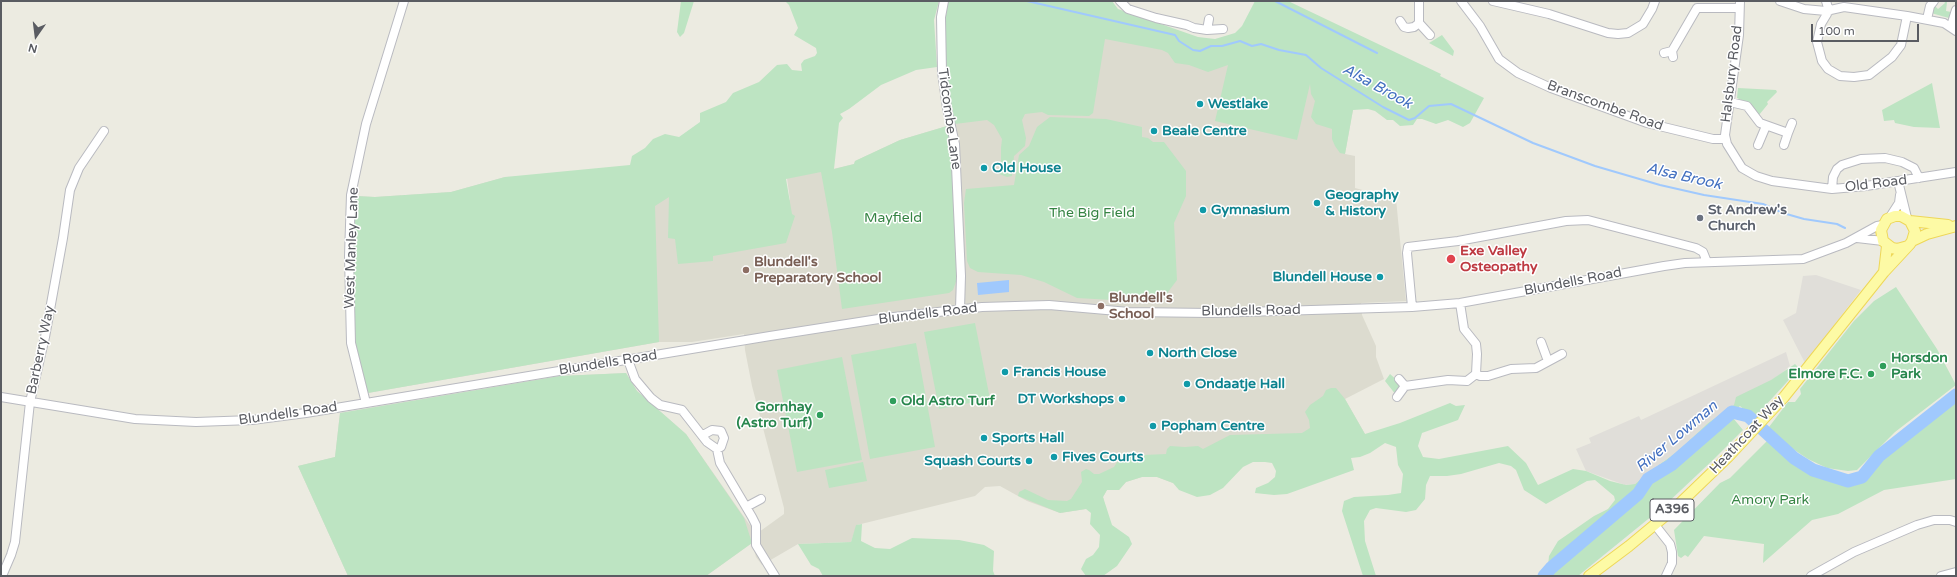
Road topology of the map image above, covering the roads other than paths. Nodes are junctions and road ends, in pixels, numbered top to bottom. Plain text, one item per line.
1 (404, 1) edge
2 (944, 1) edge
3 (1120, 1) edge
4 (1419, 1) edge
5 (1461, 1) edge
6 (1471, 1) edge
7 (1493, 1) edge
8 (1655, 1) edge
9 (1780, 1) edge
10 (1826, 1) edge
11 (1934, 1) edge
12 (1740, 5) edge
13 (1469, 10) junction
14 (1956, 10) edge
15 (1828, 11) junction
16 (1907, 16) junction
17 (1209, 19) dead end
18 (1927, 19) junction
19 (1400, 21) dead end
20 (1419, 23) junction
21 (1223, 29) dead end
22 (1953, 29) edge
23 (1207, 30) junction
24 (1430, 35) dead end
25 (1670, 54) dead end
26 (1730, 102) junction
27 (1792, 123) dead end
28 (1766, 126) junction
29 (104, 131) dead end
30 (1788, 133) junction
31 (1725, 139) junction
32 (1758, 145) dead end
33 (1784, 145) dead end
34 (1956, 172) edge
35 (1919, 178) junction
36 (1898, 181) junction
37 (1832, 189) junction
38 (1900, 195) junction
39 (1908, 220) junction
40 (1886, 221) junction
41 (1955, 226) edge
42 (1857, 238) junction
43 (1885, 244) junction
44 (1910, 244) junction
45 (1707, 262) junction
46 (1884, 272) junction
47 (1460, 303) junction
48 (1412, 304) junction
49 (960, 309) junction
50 (1542, 342) dead end
51 (1562, 354) dead end
52 (628, 360) junction
53 (1548, 361) junction
54 (1476, 374) junction
55 (1399, 379) dead end
56 (1405, 386) junction
57 (1, 397) edge
58 (1397, 397) dead end
59 (30, 402) junction
60 (366, 403) junction
61 (703, 435) junction
62 (716, 449) junction
63 (762, 499) dead end
64 (746, 507) junction
65 (1956, 522) edge
66 (1656, 525) junction
67 (1956, 572) edge
68 (2, 576) edge
69 (774, 576) edge
70 (1589, 576) edge
71 (1666, 576) edge
72 (1811, 576) edge
73 (1941, 576) edge

1 - 60 street, West Manley Lane
2 - 49 street, Tidcombe Lane
3 - 23 street
4 - 20 street
5 - 13 street, Branscombe Road
6 - 13 street
7 - 8 street
9 - 15 street
10 - 15 street
11 - 18 street
12 - 25 street, Halsbury Road
12 - 26 street, Halsbury Road
13 - 31 street, Branscombe Road
14 - 22 street
15 - 16 street
15 - 16 street
16 - 18 street
17 - 23 street
18 - 22 street
19 - 20 street
20 - 24 street
21 - 23 street
26 - 28 street
26 - 31 street, Halsbury Road
27 - 30 street
28 - 30 street
28 - 32 street
29 - 59 street, Barberry Way
30 - 33 street
31 - 37 street, Old Road
34 - 35 street, Old Road
35 - 36 street, Old Road
35 - 37 street, Old Road
36 - 37 street, Old Road
36 - 38 street
38 - 39 street
38 - 40 street
39 - 40 main road, A396
39 - 41 main road, A396
39 - 44 main road
40 - 42 street, Blundells Road
40 - 43 main road
41 - 44 main road, A396
42 - 43 street, Blundells Road
42 - 45 street, Blundells Road
43 - 44 main road, A396
43 - 46 main road
44 - 46 main road, Heathcoat Way / A396
45 - 47 street, Blundells Road
45 - 48 street
46 - 66 main road, Heathcoat Way / A396
47 - 48 street, Blundells Road
47 - 54 street
48 - 49 street, Blundells Road
49 - 52 street, Blundells Road
50 - 53 street
51 - 53 street
52 - 60 street, Blundells Road
52 - 61 street
53 - 54 street
54 - 56 street
55 - 56 street
56 - 58 street
57 - 59 street, Blundells Road
59 - 60 street, Blundells Road
59 - 68 street, Barberry Way
61 - 62 street
61 - 62 street
62 - 64 street
63 - 64 street
64 - 69 street
65 - 72 street
66 - 70 main road, Heathcoat Way / A396
66 - 71 street
67 - 73 street

